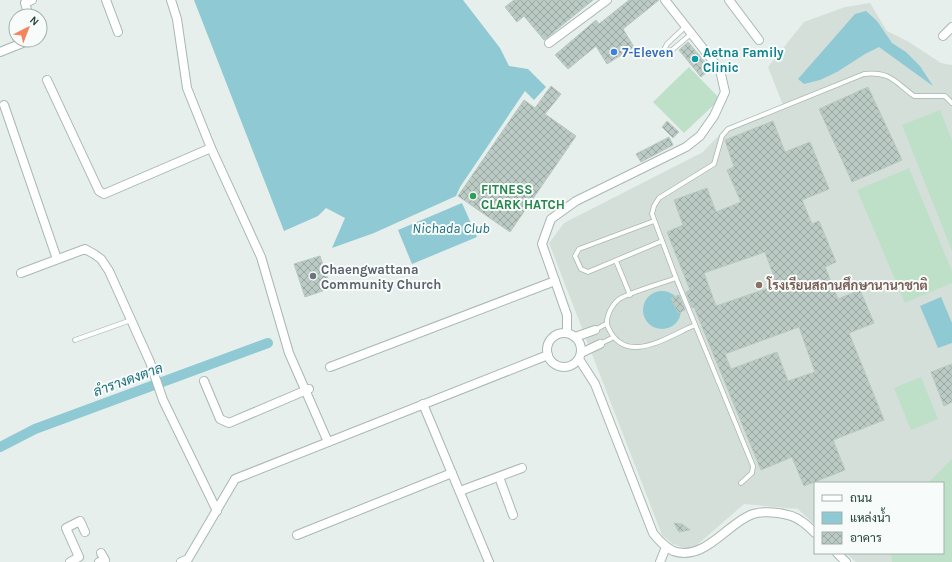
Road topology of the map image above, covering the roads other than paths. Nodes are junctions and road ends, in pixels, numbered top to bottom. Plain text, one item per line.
1 (106, 0) edge
2 (171, 0) edge
3 (607, 0) edge
4 (665, 0) edge
5 (729, 0) edge
6 (685, 26) junction
7 (952, 27) edge
8 (118, 32) dead end
9 (691, 34) junction
10 (943, 36) dead end
11 (759, 40) dead end
12 (549, 43) dead end
13 (10, 48) edge
14 (0, 52) edge
15 (47, 80) dead end
16 (952, 103) edge
17 (4, 105) dead end
18 (211, 148) junction
19 (654, 221) junction
20 (662, 241) junction
21 (57, 259) junction
22 (616, 261) junction
23 (21, 273) dead end
24 (676, 278) junction
25 (555, 281) junction
26 (630, 295) junction
27 (132, 320) junction
28 (606, 324) junction
29 (695, 325) junction
30 (594, 330) joint
31 (568, 333) junction
32 (576, 337) junction
33 (612, 338) junction
34 (74, 340) dead end
35 (600, 344) joint
36 (548, 355) junction
37 (580, 356) junction
38 (330, 367) dead end
39 (204, 381) dead end
40 (306, 390) junction
41 (423, 404) junction
42 (328, 442) junction
43 (522, 468) dead end
44 (452, 473) junction
45 (498, 477) junction
46 (741, 483) dead end
47 (460, 492) junction
48 (216, 512) junction
49 (513, 515) dead end
50 (85, 532) dead end
51 (814, 532) edge
52 (297, 535) dead end
53 (666, 547) junction
54 (101, 553) dead end
55 (837, 554) edge
56 (70, 562) edge
57 (99, 562) edge
58 (181, 562) edge
59 (489, 562) edge
60 (660, 562) edge
61 (846, 562) edge

1 - 8 street
2 - 18 street
3 - 12 street
4 - 6 street
5 - 11 street
6 - 9 street
6 - 9 lane
7 - 10 street
9 - 25 street
13 - 14 street
15 - 18 street
16 - 19 lane
17 - 21 street
18 - 40 street
19 - 20 lane
19 - 22 lane
20 - 22 lane
20 - 24 lane
21 - 23 street
21 - 27 street
22 - 26 lane
24 - 26 lane
24 - 29 lane
25 - 31 street
25 - 38 street
26 - 28 lane
27 - 34 lane
27 - 48 street
28 - 30 lane
28 - 33 lane
29 - 33 lane
29 - 46 lane
30 - 32 street
31 - 32 street
31 - 36 street
32 - 37 street
33 - 35 lane
35 - 37 street
36 - 37 street
36 - 41 street
37 - 53 street
39 - 40 street
40 - 42 street
41 - 42 street
41 - 44 street
42 - 48 street
43 - 45 street
44 - 47 street
44 - 52 street
45 - 47 street
45 - 49 street
47 - 59 street
48 - 58 street
50 - 56 street
51 - 53 street
53 - 60 street
54 - 57 street
55 - 61 street

